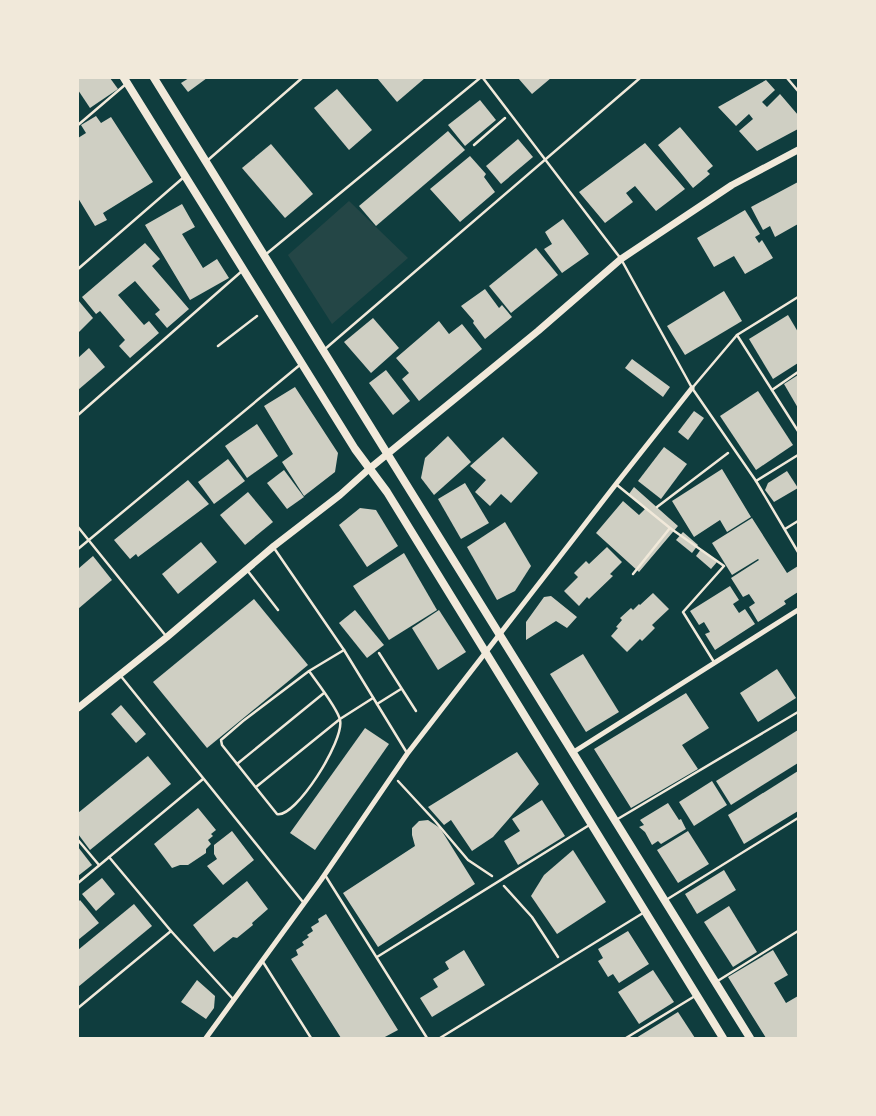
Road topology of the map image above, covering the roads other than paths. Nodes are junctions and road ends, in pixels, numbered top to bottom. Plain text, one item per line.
1 (154, 78) edge
2 (302, 78) edge
3 (481, 78) edge
4 (640, 78) edge
5 (787, 78) edge
6 (126, 80) edge
7 (798, 91) edge
8 (78, 125) edge
9 (798, 150) edge
10 (546, 160) junction
11 (206, 161) junction
12 (186, 176) junction
13 (265, 255) junction
14 (621, 259) junction
15 (78, 269) edge
16 (244, 270) junction
17 (798, 297) edge
18 (737, 335) junction
19 (324, 350) junction
20 (302, 363) junction
21 (798, 372) edge
22 (692, 388) junction
23 (772, 390) junction
24 (78, 415) edge
25 (798, 431) edge
26 (798, 454) edge
27 (388, 455) junction
28 (369, 469) junction
29 (756, 481) junction
30 (616, 484) junction
31 (798, 522) edge
32 (78, 527) edge
33 (670, 528) junction
34 (785, 530) junction
35 (88, 540) junction
36 (274, 546) junction
37 (78, 549) edge
38 (798, 552) edge
39 (246, 569) junction
40 (633, 574) dead end
41 (278, 610) dead end
42 (798, 610) edge
43 (499, 636) junction
44 (167, 637) junction
45 (344, 650) junction
46 (378, 653) dead end
47 (486, 654) junction
48 (715, 664) junction
49 (309, 671) junction
50 (120, 675) junction
51 (401, 689) junction
52 (324, 693) junction
53 (373, 698) junction
54 (377, 704) junction
55 (78, 708) edge
56 (416, 711) dead end
57 (798, 712) edge
58 (340, 719) junction
59 (572, 753) junction
60 (408, 754) junction
61 (237, 764) junction
62 (203, 779) junction
63 (256, 787) junction
64 (798, 818) edge
65 (615, 821) junction
66 (591, 824) junction
67 (78, 840) edge
68 (108, 857) junction
69 (99, 865) junction
70 (325, 875) junction
71 (78, 883) edge
72 (664, 900) junction
73 (304, 903) junction
74 (644, 912) junction
75 (171, 931) junction
76 (798, 931) edge
77 (378, 957) junction
78 (263, 962) junction
79 (715, 983) junction
80 (697, 995) junction
81 (234, 1000) junction
82 (78, 1008) edge
83 (206, 1038) edge
84 (311, 1038) edge
85 (428, 1038) edge
86 (440, 1038) edge
87 (626, 1038) edge
88 (723, 1038) edge
89 (750, 1038) edge

1 - 11 main road
2 - 11 lane
3 - 10 lane
3 - 13 lane
4 - 10 lane
5 - 7 lane
6 - 8 lane
6 - 12 main road
9 - 14 street
10 - 14 lane
10 - 19 lane
11 - 13 main road
12 - 15 lane
12 - 16 main road
13 - 19 main road
14 - 22 lane
14 - 27 street
16 - 20 main road
16 - 24 lane
17 - 18 lane
18 - 22 lane
18 - 23 lane
19 - 27 main road
20 - 28 main road
20 - 35 lane
21 - 23 lane
22 - 29 lane
22 - 30 street
23 - 25 lane
26 - 29 lane
27 - 28 street
27 - 43 main road
28 - 36 street
28 - 47 main road
29 - 34 lane
30 - 33 lane
30 - 43 street
31 - 34 lane
32 - 35 lane
33 - 40 lane
33 - 48 lane
34 - 38 lane
35 - 37 lane
35 - 44 lane
36 - 39 street
36 - 45 lane
39 - 41 lane
39 - 44 street
42 - 48 street
43 - 47 street
43 - 59 main road
44 - 50 street
45 - 49 lane
45 - 53 lane
46 - 51 lane
47 - 60 street
47 - 66 main road
48 - 59 street
49 - 52 lane
49 - 61 lane
50 - 55 street
50 - 62 lane
51 - 54 lane
51 - 56 lane
52 - 58 lane
52 - 61 lane
53 - 54 lane
53 - 58 lane
54 - 60 lane
57 - 65 lane
58 - 63 lane
58 - 63 lane
59 - 65 main road
60 - 70 street
61 - 63 lane
62 - 68 lane
62 - 73 lane
64 - 72 lane
65 - 72 main road
66 - 74 main road
66 - 77 lane
67 - 69 lane
68 - 69 lane
68 - 75 lane
69 - 71 lane
70 - 73 street
70 - 77 lane
72 - 79 main road
73 - 78 street
74 - 80 main road
74 - 86 lane
75 - 81 lane
75 - 82 lane
76 - 79 lane
77 - 85 lane
78 - 81 street
78 - 84 lane
79 - 89 main road
80 - 87 lane
80 - 88 main road
81 - 83 street

